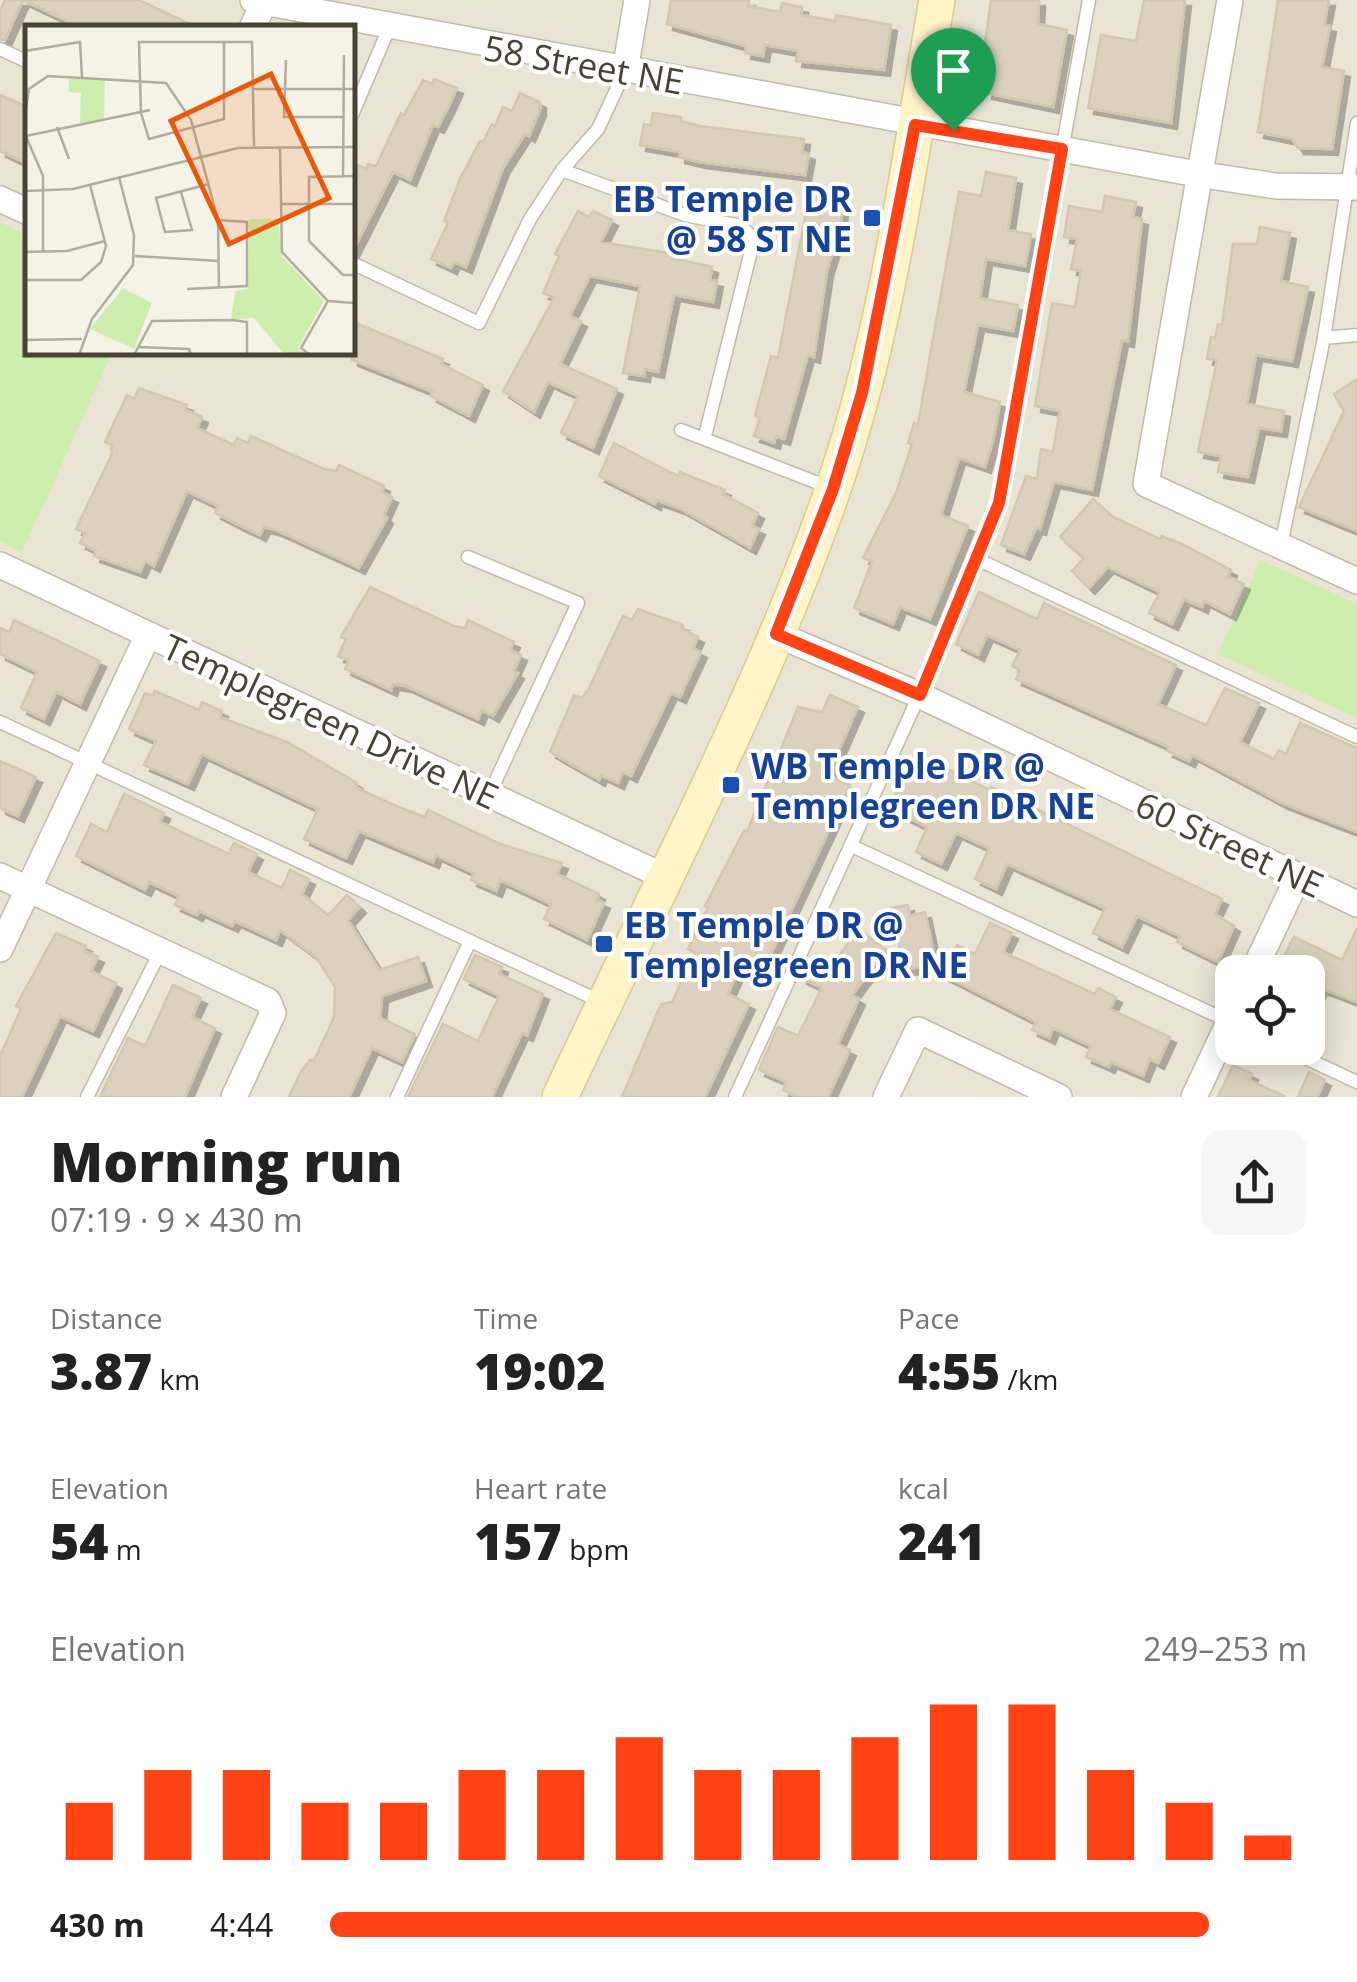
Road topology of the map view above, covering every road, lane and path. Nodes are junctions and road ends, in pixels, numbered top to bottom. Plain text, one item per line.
1 (637, 0) edge
2 (937, 0) edge
3 (1089, 0) edge
4 (1230, 0) edge
5 (256, 11) edge
6 (389, 28) junction
7 (0, 50) edge
8 (25, 61) edge
9 (626, 71) junction
10 (355, 108) edge
11 (1357, 123) edge
12 (915, 125) junction
13 (1062, 149) junction
14 (562, 170) junction
15 (1198, 174) junction
16 (1352, 187) edge
17 (0, 199) edge
18 (25, 211) edge
19 (355, 264) edge
20 (1357, 335) edge
21 (1324, 338) junction
22 (681, 430) dead end
23 (705, 436) junction
24 (833, 489) junction
25 (1282, 545) junction
26 (468, 556) dead end
27 (979, 560) junction
28 (0, 565) edge
29 (1357, 581) edge
30 (776, 634) junction
31 (148, 636) junction
32 (920, 695) junction
33 (0, 722) edge
34 (1357, 737) edge
35 (88, 764) junction
36 (489, 794) junction
37 (852, 846) junction
38 (0, 876) edge
39 (663, 876) junction
40 (1298, 877) junction
41 (28, 889) junction
42 (1357, 904) edge
43 (470, 942) junction
44 (0, 949) edge
45 (160, 952) junction
46 (1261, 955) edge
47 (604, 1003) junction
48 (1215, 1013) edge
49 (1215, 1055) edge
50 (1320, 1065) edge
51 (1357, 1082) edge
52 (88, 1097) edge
53 (234, 1097) edge
54 (397, 1097) edge
55 (560, 1097) edge
56 (735, 1097) edge
57 (886, 1097) edge
58 (1059, 1097) edge
59 (1194, 1097) edge

1 - 9 street
2 - 12 street
3 - 13 lane
4 - 15 street
5 - 6 street, 58 Street NE
6 - 9 street, 58 Street NE
6 - 10 lane
7 - 8 lane
9 - 12 street, 58 Street NE
9 - 14 lane
11 - 16 lane
12 - 13 street, 58 Street NE
12 - 24 street
13 - 15 street, 58 Street NE
13 - 27 lane
14 - 19 lane
14 - 23 lane
15 - 16 street, 58 Street NE
15 - 25 street
16 - 21 lane
17 - 18 street
20 - 21 lane
21 - 25 lane
22 - 23 lane
23 - 24 lane
24 - 30 street
25 - 29 street
26 - 36 lane
27 - 32 lane
27 - 34 lane
28 - 31 street, Templegreen Drive NE
30 - 32 street, 60 Street NE
30 - 39 street
31 - 35 street
31 - 36 street, Templegreen Drive NE
32 - 37 lane
32 - 40 street, 60 Street NE
33 - 35 lane
35 - 41 street
35 - 43 lane
36 - 39 street, Templegreen Drive NE
37 - 48 lane
37 - 56 lane
38 - 41 street
39 - 47 street
40 - 42 street, 60 Street NE
40 - 46 street
41 - 44 street
41 - 45 street
43 - 47 lane
43 - 54 lane
45 - 52 lane
45 - 53 street
47 - 55 street
49 - 59 street
50 - 51 lane
57 - 58 street

